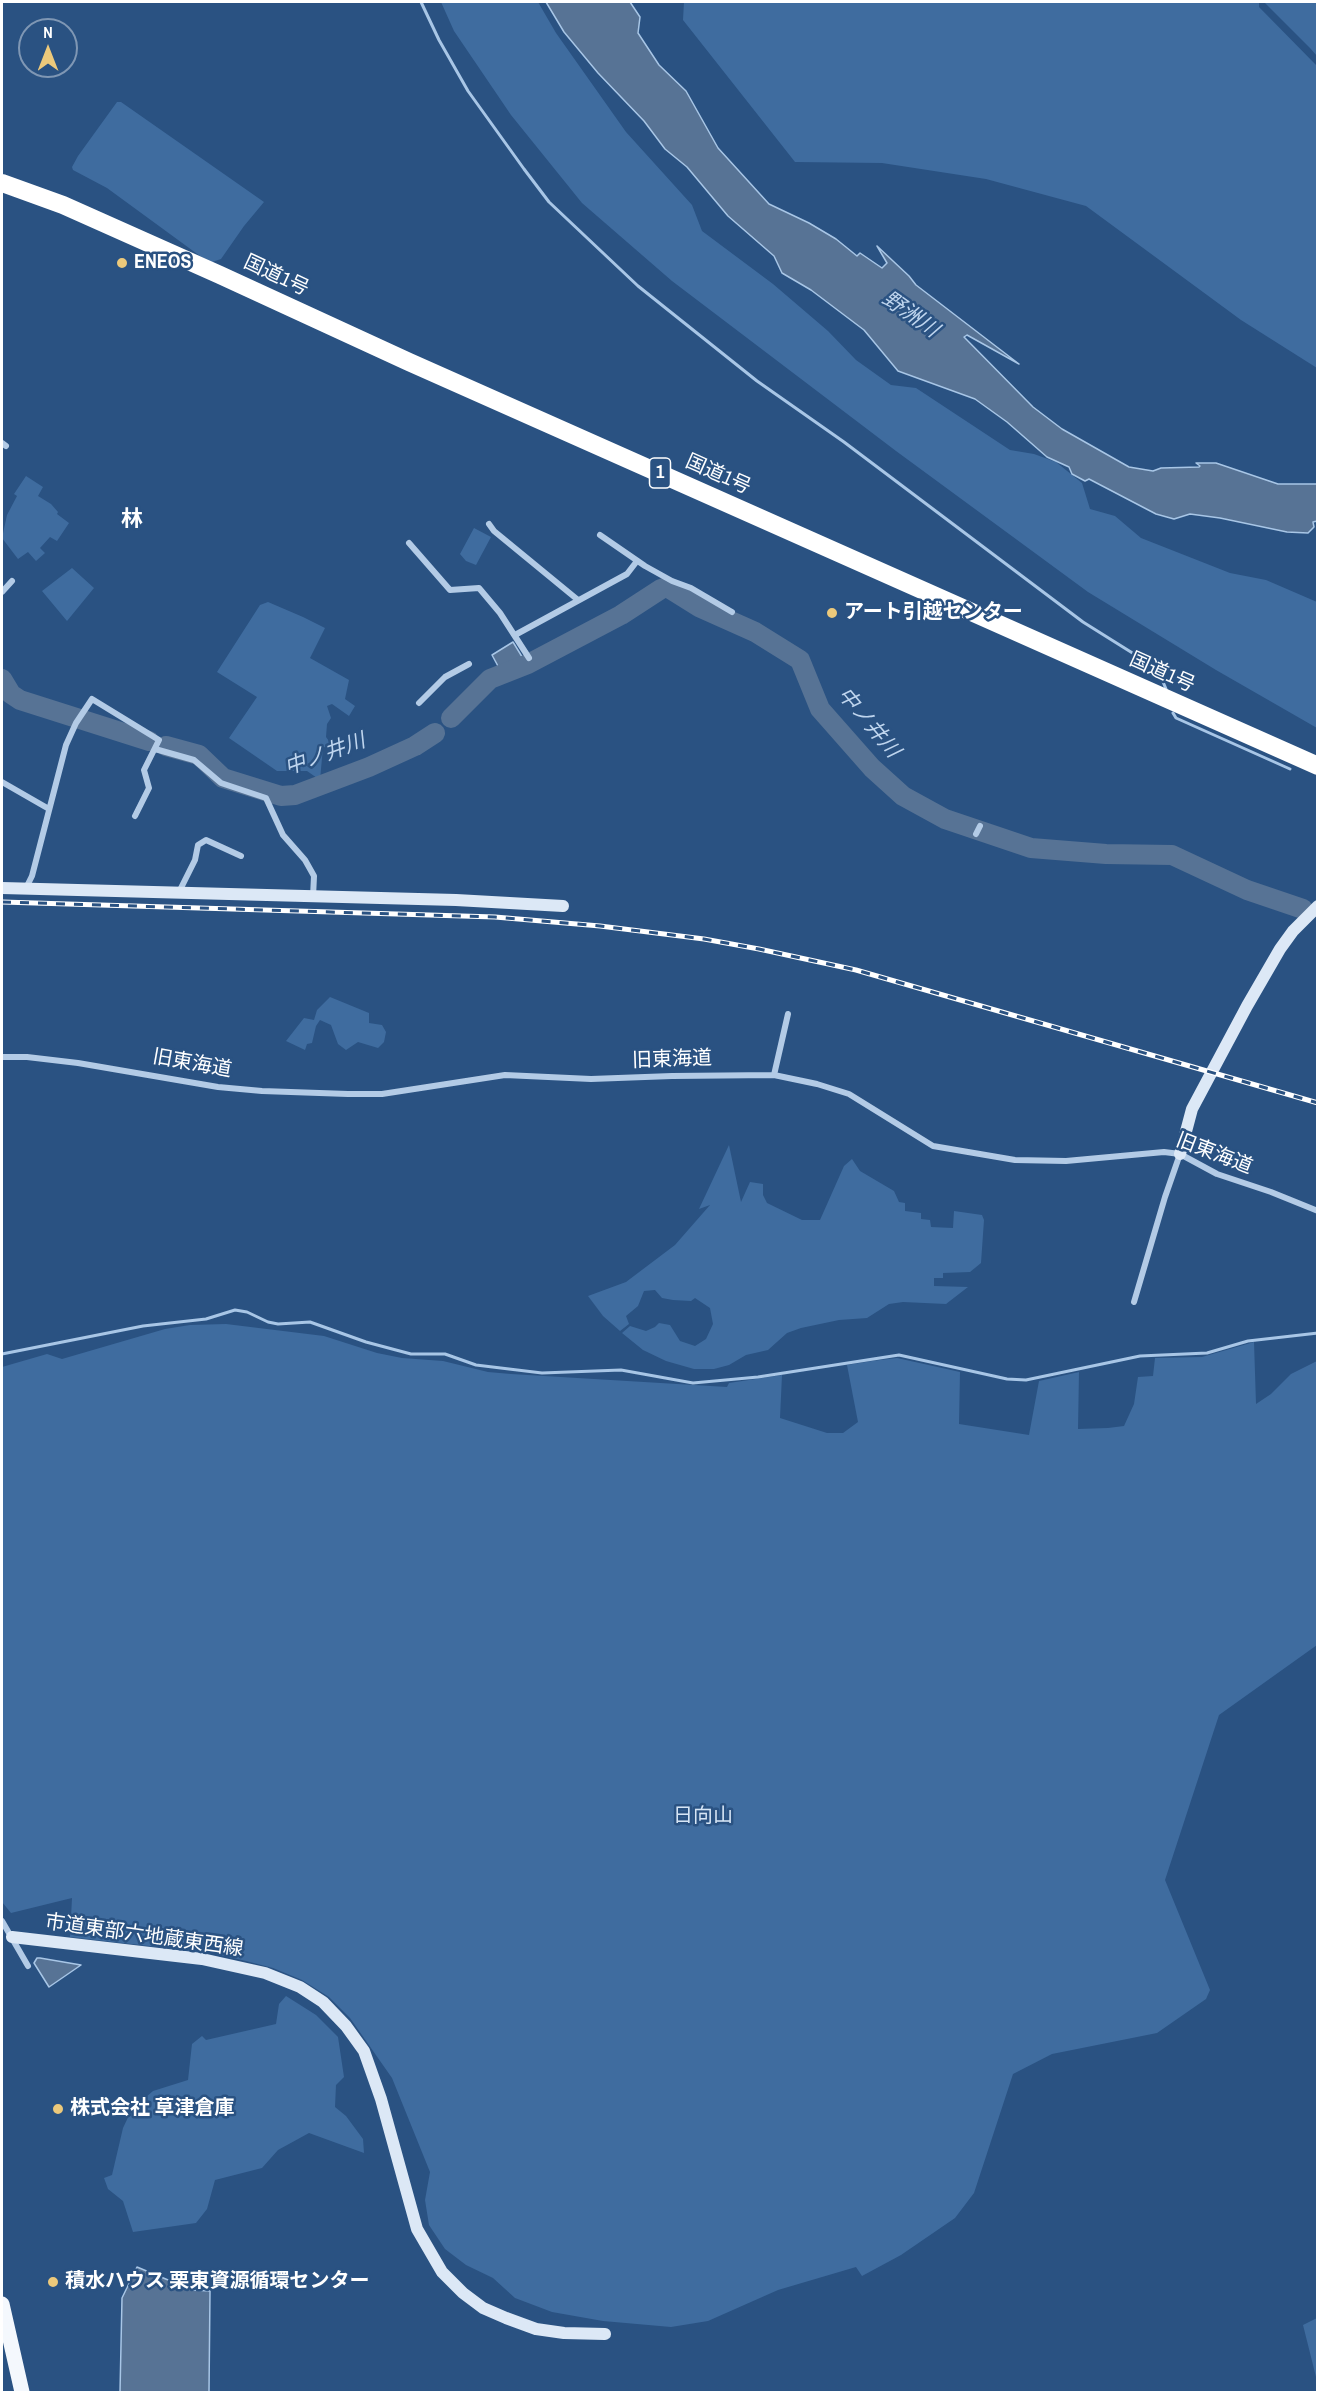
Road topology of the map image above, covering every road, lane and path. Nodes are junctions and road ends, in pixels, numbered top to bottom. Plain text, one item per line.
1 (2, 183) edge
2 (489, 524) dead end
3 (600, 535) dead end
4 (409, 543) dead end
5 (637, 561) junction
6 (12, 581) dead end
7 (2, 592) edge
8 (578, 600) junction
9 (732, 612) dead end
10 (514, 635) junction
11 (530, 658) dead end
12 (469, 664) dead end
13 (419, 703) dead end
14 (154, 748) junction
15 (1317, 766) edge
16 (2, 782) edge
17 (50, 809) junction
18 (135, 816) dead end
19 (241, 856) dead end
20 (2, 888) edge
21 (26, 888) junction
22 (179, 893) junction
23 (313, 898) junction
24 (563, 906) dead end
25 (1317, 906) edge
26 (788, 1014) dead end
27 (2, 1057) edge
28 (774, 1076) junction
29 (1180, 1154) junction
30 (1317, 1211) edge
31 (1134, 1302) dead end
32 (2, 1921) edge
33 (12, 1937) junction
34 (28, 1966) dead end
35 (2, 2304) edge
36 (605, 2334) dead end
37 (22, 2392) edge

1 - 15 highway, 国道1号 / 1
2 - 8 street
3 - 5 street
4 - 10 street
5 - 8 street
5 - 9 street
6 - 7 street
8 - 10 street
10 - 11 street
12 - 13 street
14 - 17 street
14 - 18 street
14 - 23 street
16 - 17 street
17 - 21 street
19 - 22 street
20 - 21 street
21 - 22 street
22 - 23 street
23 - 24 street
25 - 29 street
26 - 28 street
27 - 28 street, 旧東海道
28 - 29 street, 旧東海道
29 - 30 street, 旧東海道
29 - 31 street
32 - 33 street
33 - 34 street
33 - 36 street, 市道東部六地蔵東西線
35 - 37 main road

